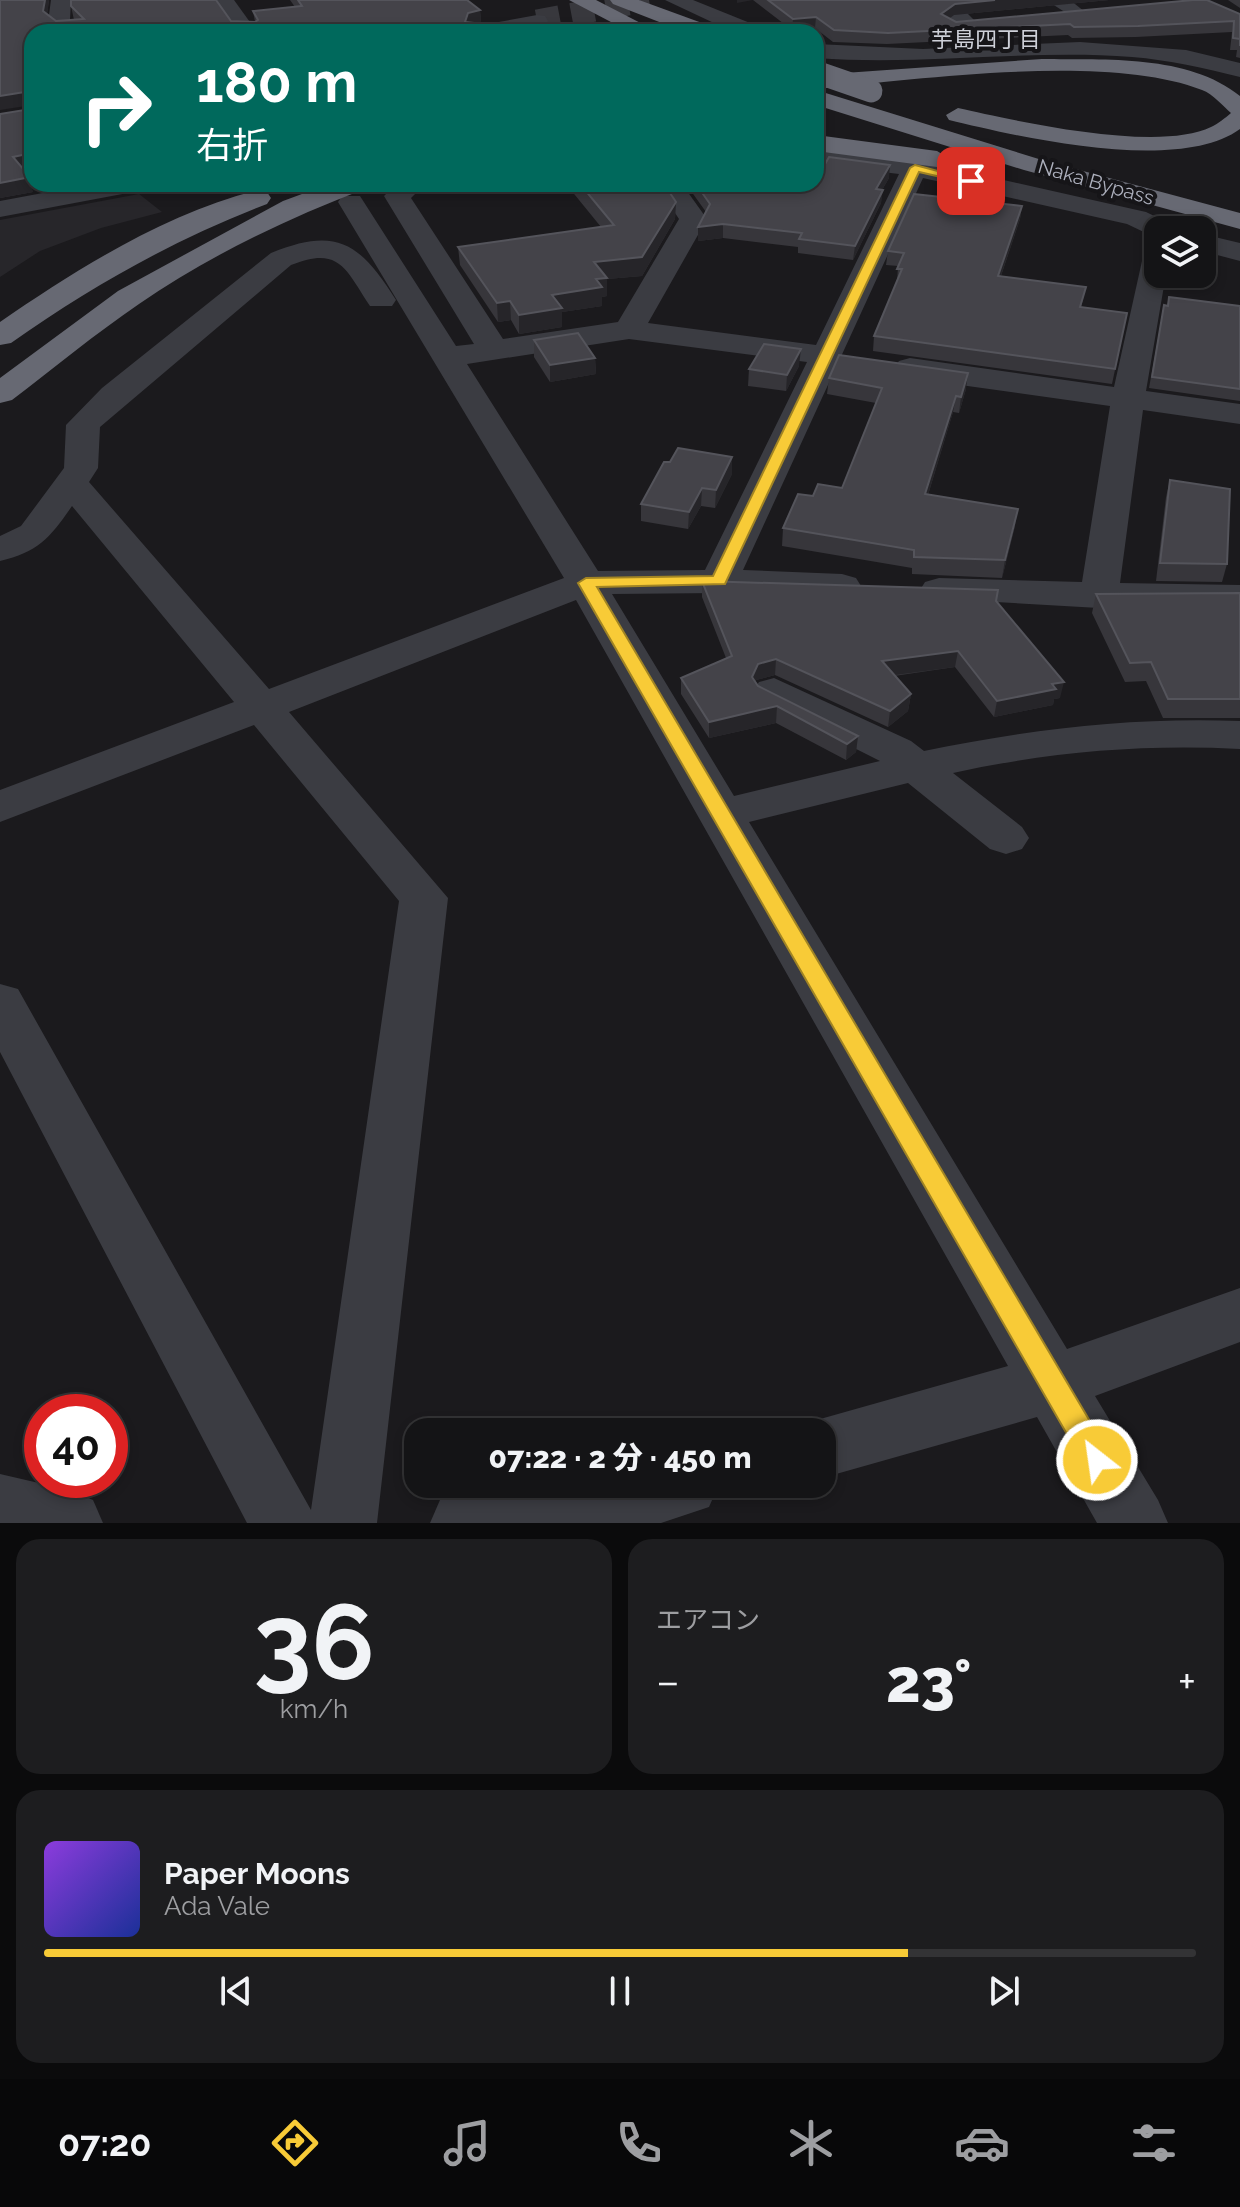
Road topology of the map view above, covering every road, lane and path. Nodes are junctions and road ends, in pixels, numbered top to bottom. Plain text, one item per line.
1 (61, 0) edge
2 (224, 0) edge
3 (509, 0) edge
4 (619, 0) edge
5 (675, 0) edge
6 (942, 0) edge
7 (569, 9) edge
8 (62, 24) edge
9 (240, 24) edge
10 (531, 24) edge
11 (620, 24) edge
12 (672, 24) edge
13 (684, 24) edge
14 (733, 24) edge
15 (935, 25) edge
16 (861, 33) edge
17 (824, 36) edge
18 (824, 51) edge
19 (1240, 70) edge
20 (824, 71) edge
21 (824, 74) edge
22 (1240, 84) edge
23 (824, 89) edge
24 (824, 90) edge
25 (824, 92) edge
26 (864, 92) junction
27 (1240, 108) edge
28 (1240, 118) edge
29 (824, 144) edge
30 (824, 157) edge
31 (915, 168) junction
32 (90, 192) edge
33 (277, 192) edge
34 (341, 192) edge
35 (347, 192) edge
36 (402, 192) edge
37 (674, 192) edge
38 (1240, 201) edge
39 (0, 209) edge
40 (1144, 222) edge
41 (1240, 223) edge
42 (1216, 246) edge
43 (1240, 252) edge
44 (1149, 288) edge
45 (629, 330) junction
46 (0, 336) edge
47 (443, 348) junction
48 (494, 350) junction
49 (855, 360) junction
50 (0, 393) edge
51 (1128, 399) junction
52 (1240, 414) edge
53 (71, 483) junction
54 (0, 550) edge
55 (719, 581) junction
56 (586, 583) junction
57 (1099, 596) junction
58 (1240, 597) edge
59 (774, 691) edge
60 (259, 708) junction
61 (1240, 735) edge
62 (917, 767) junction
63 (0, 807) edge
64 (721, 814) junction
65 (1006, 838) dead end
66 (0, 1003) edge
67 (1240, 1315) edge
68 (1053, 1383) junction
69 (836, 1443) edge
70 (634, 1498) edge
71 (0, 1507) edge
72 (69, 1523) edge
73 (283, 1523) edge
74 (343, 1523) edge
75 (464, 1523) edge
76 (1134, 1523) edge

1 - 8 street
2 - 9 street
3 - 10 street
4 - 12 highway
4 - 13 highway
5 - 14 street
6 - 15 street
7 - 11 highway
16 - 17 street
18 - 19 street
20 - 22 highway
21 - 26 highway, bridge
23 - 27 highway
24 - 26 highway, Naka Bypass
25 - 41 highway, Naka Bypass
26 - 28 highway
26 - 38 highway, Naka Bypass
29 - 41 highway
30 - 31 street
31 - 40 street
31 - 49 street
32 - 39 street
33 - 46 highway
34 - 50 highway
35 - 47 street
36 - 48 street
37 - 45 street
42 - 43 street
44 - 51 street
45 - 48 street
45 - 49 street
47 - 48 street
47 - 53 street
47 - 56 street
49 - 51 street
49 - 55 street
51 - 52 street
51 - 57 street
53 - 54 street
53 - 60 street
55 - 56 street
55 - 57 street
56 - 60 street
56 - 64 street
57 - 58 street
59 - 62 street
60 - 63 street
60 - 74 street
61 - 62 street
62 - 64 street
62 - 65 street
64 - 68 street
66 - 73 street
67 - 68 street
68 - 69 street
68 - 76 street
70 - 75 street
71 - 72 street

